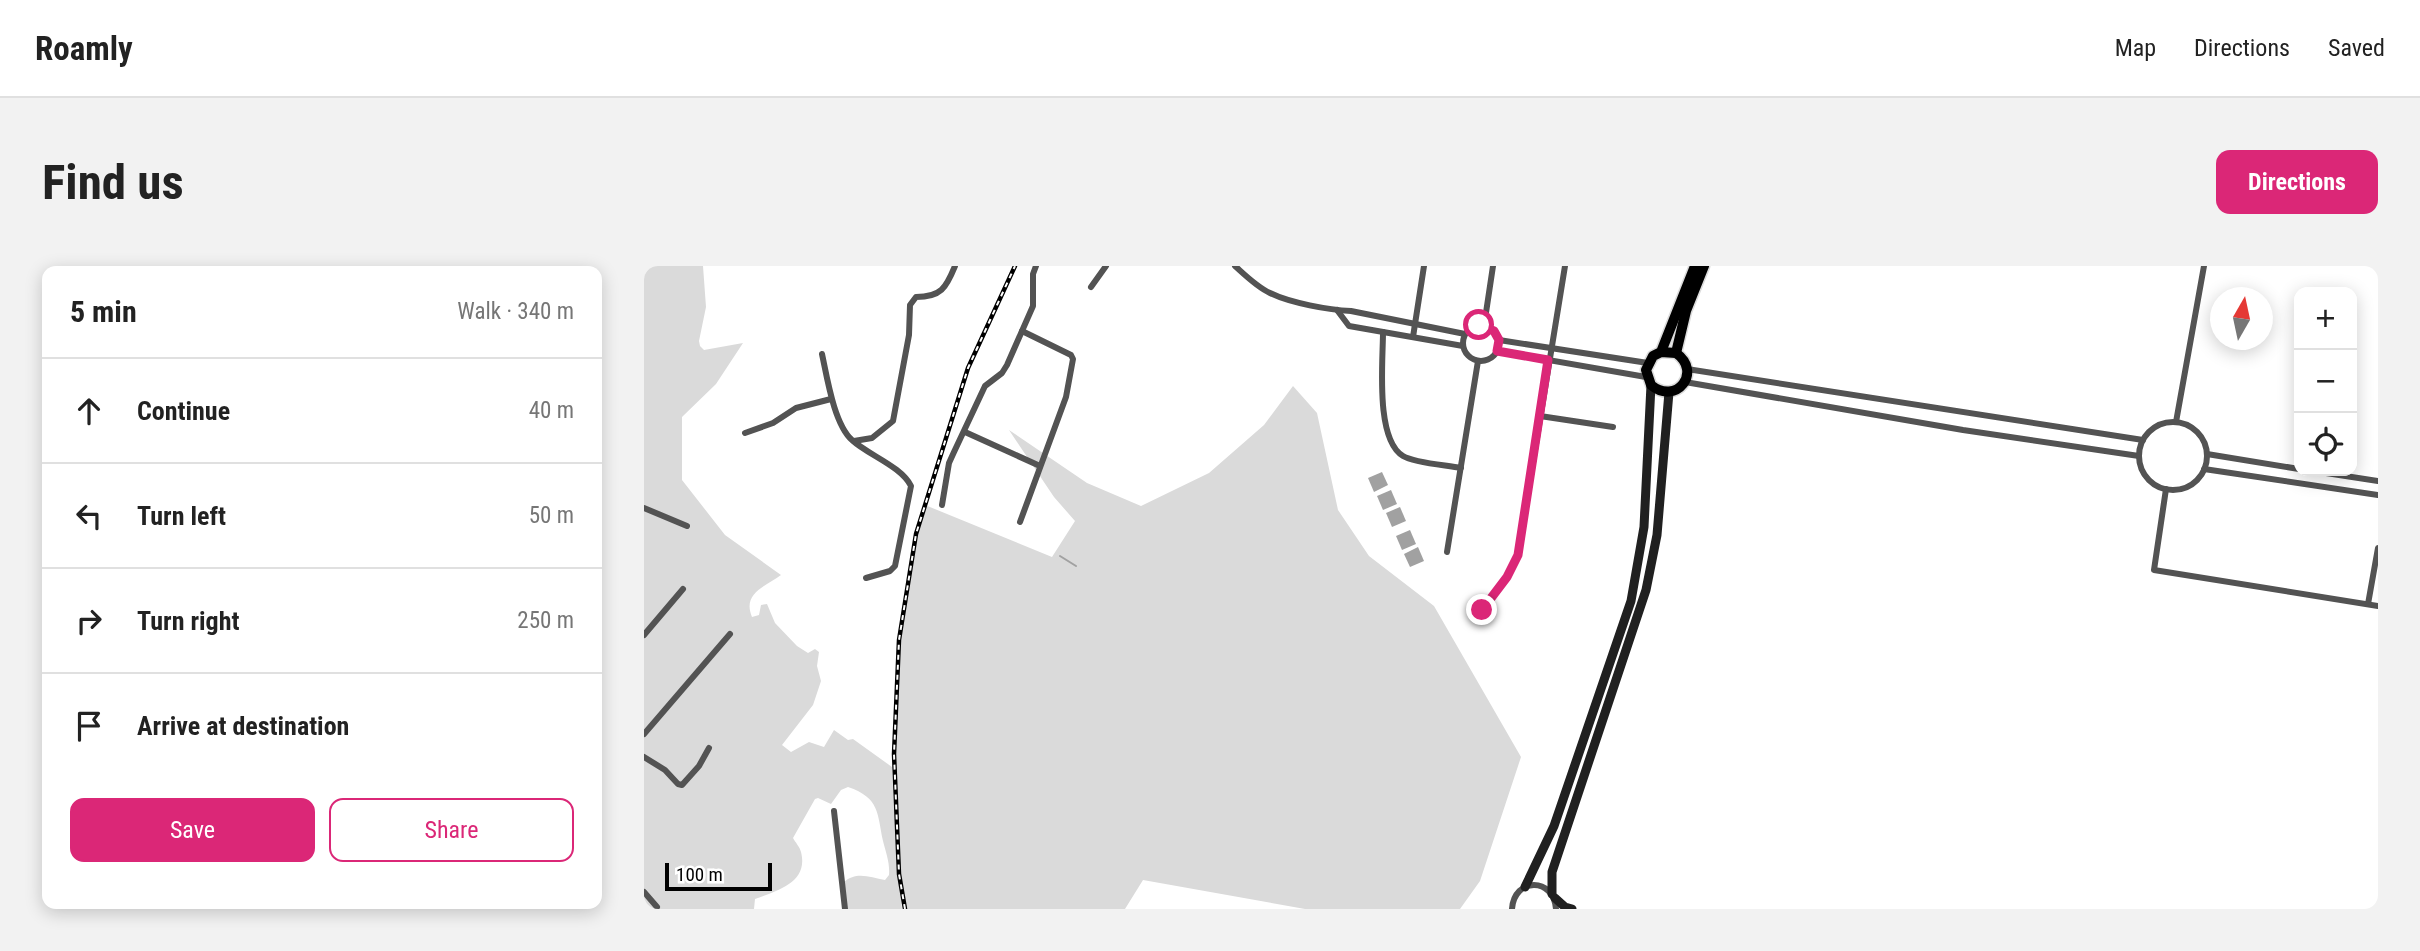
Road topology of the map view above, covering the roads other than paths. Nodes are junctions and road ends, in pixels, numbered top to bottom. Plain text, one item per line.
1 (955, 266) edge
2 (1036, 266) edge
3 (1106, 266) edge
4 (1235, 266) edge
5 (1424, 266) edge
6 (1493, 266) edge
7 (1564, 266) edge
8 (1695, 266) edge
9 (1704, 266) edge
10 (2204, 266) edge
11 (1091, 287) dead end
12 (1337, 310) junction
13 (1414, 325) junction
14 (1484, 326) junction
15 (1022, 331) junction
16 (1383, 332) junction
17 (1465, 334) junction
18 (1413, 337) junction
19 (1499, 340) junction
20 (1463, 345) junction
21 (1550, 348) junction
22 (1497, 351) junction
23 (1661, 352) junction
24 (1676, 353) junction
25 (822, 354) dead end
26 (1478, 360) junction
27 (1548, 360) junction
28 (1648, 363) junction
29 (1687, 369) junction
30 (1648, 381) junction
31 (1685, 382) junction
32 (1669, 392) junction
33 (831, 399) junction
34 (1540, 416) junction
35 (2176, 422) junction
36 (1613, 428) dead end
37 (965, 432) junction
38 (745, 433) dead end
39 (2143, 440) junction
40 (853, 441) junction
41 (2207, 454) junction
42 (2139, 456) junction
43 (1040, 466) junction
44 (1461, 468) junction
45 (2204, 468) junction
46 (2294, 468) edge
47 (2346, 476) edge
48 (2378, 481) edge
49 (2166, 489) junction
50 (2378, 495) edge
51 (942, 505) dead end
52 (644, 508) edge
53 (1020, 522) dead end
54 (687, 526) dead end
55 (2378, 548) edge
56 (1447, 552) dead end
57 (866, 578) dead end
58 (683, 589) dead end
59 (2368, 604) junction
60 (2378, 606) edge
61 (1482, 610) dead end
62 (730, 634) dead end
63 (644, 635) edge
64 (644, 734) edge
65 (709, 748) dead end
66 (644, 757) edge
67 (834, 811) dead end
68 (1525, 887) junction
69 (644, 892) edge
70 (1553, 896) junction
71 (657, 906) dead end
72 (845, 909) edge
73 (1512, 909) edge
74 (1556, 909) edge
75 (1572, 909) edge

1 - 40 street
2 - 15 street
3 - 11 street
4 - 12 street
5 - 13 street
6 - 14 street
7 - 21 street
8 - 23 highway
9 - 24 highway
10 - 35 street
12 - 13 street
12 - 16 street
13 - 17 street
13 - 18 street
14 - 17 street
14 - 19 street
15 - 37 street
15 - 43 street
16 - 18 street
16 - 44 street
17 - 20 street
18 - 20 street
19 - 21 street
19 - 22 street
20 - 26 street
21 - 27 street
21 - 28 street
22 - 26 street
22 - 27 street
23 - 24 highway
23 - 28 highway
24 - 29 highway
25 - 33 street
26 - 44 street
27 - 30 street
27 - 34 street
28 - 30 highway
29 - 31 highway
29 - 39 street
30 - 32 highway
30 - 68 street
31 - 32 highway
31 - 42 street
32 - 70 street
33 - 38 street
33 - 40 street
34 - 36 street
34 - 61 street
35 - 39 street
35 - 41 street
37 - 43 street
37 - 51 street
39 - 42 street
40 - 57 street
41 - 45 street
41 - 46 street
42 - 49 street
43 - 53 street
44 - 56 street
45 - 49 street
45 - 50 street
47 - 48 street
49 - 59 street
52 - 54 street
55 - 59 street
58 - 63 street
59 - 60 street
62 - 64 street
65 - 66 street
67 - 72 street
68 - 70 street
68 - 73 street
69 - 71 street
70 - 74 street
70 - 75 street

